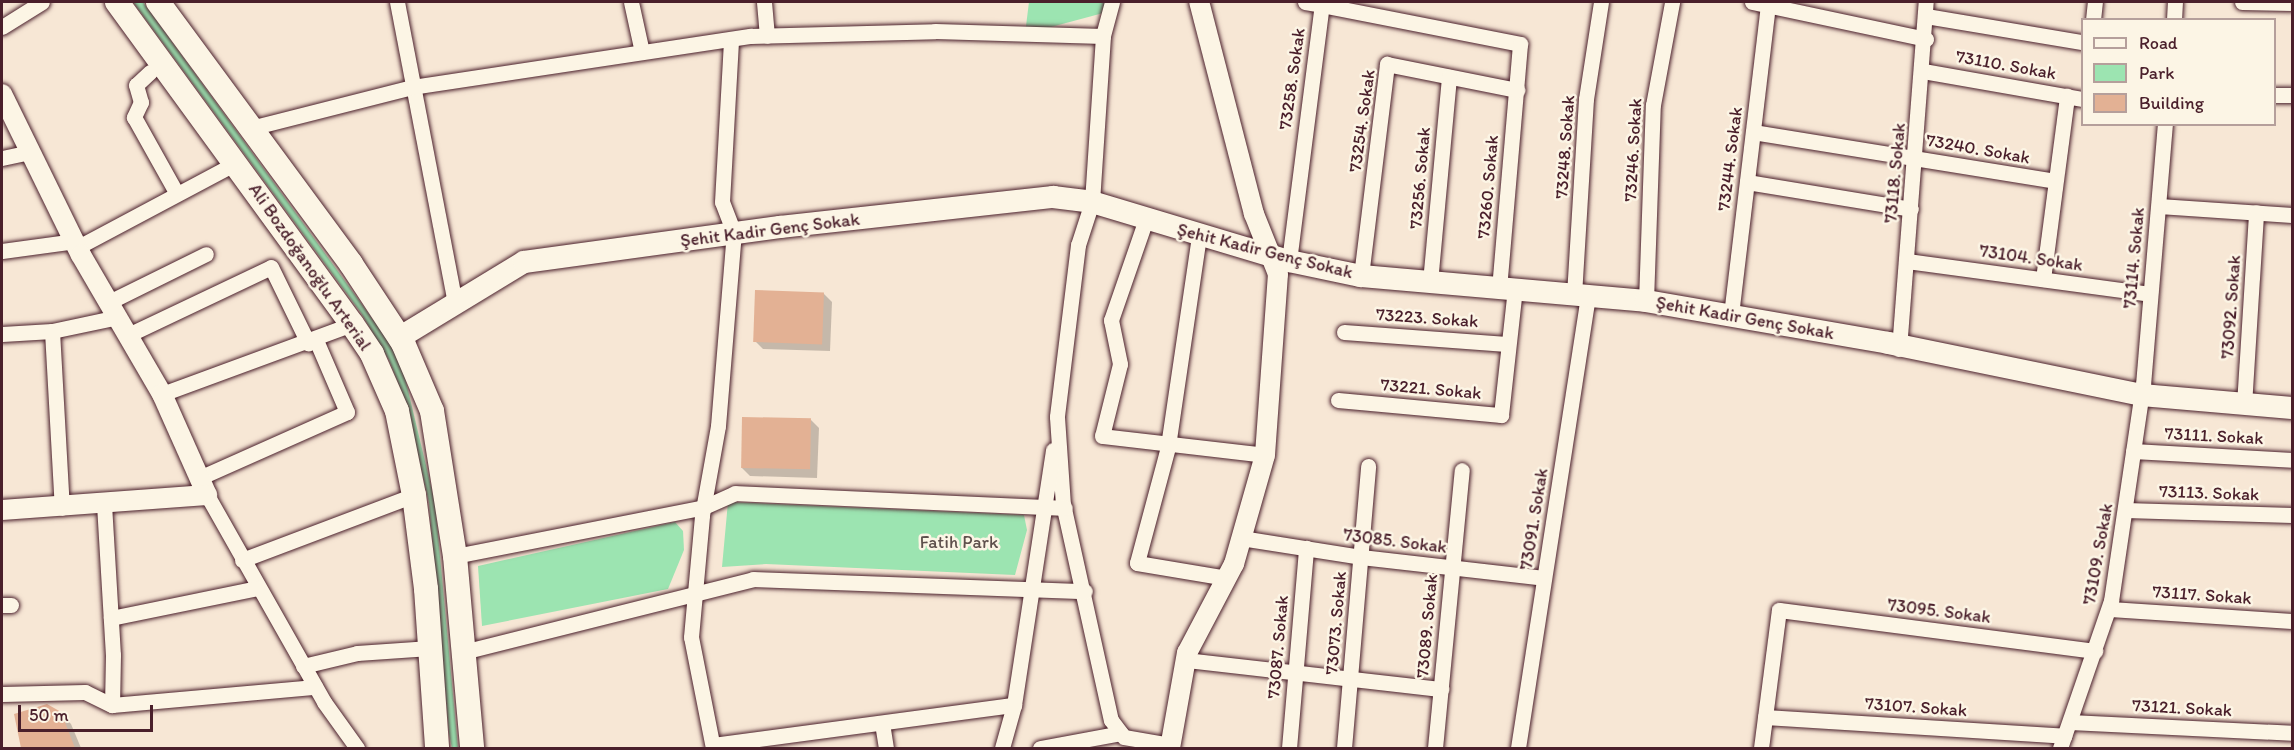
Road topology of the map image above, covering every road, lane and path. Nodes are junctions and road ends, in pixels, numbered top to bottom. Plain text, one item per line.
1 (42, 2) edge
2 (117, 2) edge
3 (158, 2) edge
4 (397, 2) edge
5 (631, 2) edge
6 (764, 2) edge
7 (1112, 2) edge
8 (1199, 2) edge
9 (1305, 2) edge
10 (1601, 2) edge
11 (1672, 2) edge
12 (1752, 2) edge
13 (2095, 2) edge
14 (2175, 2) edge
15 (2241, 2) edge
16 (2292, 3) edge
17 (1322, 5) junction
18 (1768, 6) junction
19 (1378, 9) edge
20 (1926, 9) edge
21 (2093, 18) edge
22 (2174, 18) edge
23 (2, 27) edge
24 (767, 36) junction
25 (1102, 36) junction
26 (731, 39) junction
27 (1926, 39) junction
28 (2081, 42) edge
29 (642, 52) junction
30 (1923, 71) junction
31 (150, 72) dead end
32 (1449, 76) junction
33 (412, 87) junction
34 (1517, 90) junction
35 (2, 94) edge
36 (2276, 95) edge
37 (2292, 95) edge
38 (2075, 98) edge
39 (2165, 126) edge
40 (251, 128) junction
41 (1753, 132) junction
42 (31, 152) junction
43 (2, 158) edge
44 (1916, 158) junction
45 (236, 163) junction
46 (2055, 181) junction
47 (1747, 183) junction
48 (176, 192) junction
49 (1092, 202) junction
50 (2159, 206) junction
51 (1911, 209) junction
52 (2256, 212) junction
53 (2292, 215) edge
54 (1146, 219) junction
55 (734, 233) junction
56 (1199, 236) junction
57 (76, 244) junction
58 (2, 251) edge
59 (206, 254) dead end
60 (1281, 258) junction
61 (1907, 261) junction
62 (1361, 276) junction
63 (2043, 279) junction
64 (1430, 282) junction
65 (1507, 288) junction
66 (2150, 294) junction
67 (1581, 296) junction
68 (1646, 301) junction
69 (455, 304) junction
70 (113, 309) junction
71 (1731, 315) junction
72 (352, 324) junction
73 (52, 331) junction
74 (1344, 332) dead end
75 (2, 334) edge
76 (128, 335) junction
77 (399, 338) junction
78 (312, 342) junction
79 (1507, 344) junction
80 (1899, 349) junction
81 (162, 394) junction
82 (2141, 395) junction
83 (1338, 400) dead end
84 (2244, 405) junction
85 (2292, 408) edge
86 (1058, 421) junction
87 (1168, 447) junction
88 (2133, 452) junction
89 (1265, 455) junction
90 (2292, 460) edge
91 (1368, 466) dead end
92 (1462, 470) dead end
93 (203, 486) junction
94 (414, 495) junction
95 (104, 504) junction
96 (704, 507) junction
97 (1044, 507) junction
98 (62, 508) junction
99 (1065, 508) junction
100 (2, 510) edge
101 (2125, 510) junction
102 (2292, 515) edge
103 (1241, 538) junction
104 (1306, 548) junction
105 (455, 556) junction
106 (1361, 557) junction
107 (242, 560) junction
108 (1452, 568) junction
109 (1227, 578) junction
110 (1544, 578) junction
111 (257, 588) junction
112 (1032, 589) junction
113 (1085, 591) junction
114 (695, 596) junction
115 (2110, 609) junction
116 (111, 618) junction
117 (2292, 621) edge
118 (430, 648) junction
119 (2095, 651) junction
120 (463, 652) junction
121 (1186, 660) junction
122 (303, 666) junction
123 (1295, 675) junction
124 (1350, 681) junction
125 (315, 687) junction
126 (1441, 689) junction
127 (2, 694) edge
128 (112, 705) junction
129 (1014, 705) junction
130 (1765, 717) junction
131 (882, 723) junction
132 (1121, 733) junction
133 (2292, 733) edge
134 (2064, 735) edge
135 (713, 747) edge
136 (1170, 747) edge
137 (357, 748) edge
138 (437, 748) edge
139 (472, 748) edge
140 (886, 748) edge
141 (1002, 748) edge
142 (1040, 748) edge
143 (1289, 748) edge
144 (1344, 748) edge
145 (1435, 748) edge
146 (1518, 748) edge
147 (1761, 748) edge

1 - 23 street
2 - 45 main road, Ali Bozdoğanoğlu Arterial
3 - 40 main road, Ali Bozdoğanoğlu Arterial
4 - 33 street
5 - 29 street
6 - 24 street
7 - 25 street
8 - 60 street
9 - 17 street
10 - 67 street, 73248. Sokak
11 - 68 street, 73246. Sokak
12 - 18 street
13 - 21 street
14 - 22 street
15 - 16 street
17 - 19 street
17 - 60 street, 73258. Sokak
18 - 27 street
18 - 41 street, 73244. Sokak
19 - 34 street
20 - 27 street, 73118. Sokak
20 - 28 street
24 - 25 street
24 - 26 street
25 - 49 street
26 - 29 street
26 - 55 street
27 - 30 street, 73118. Sokak
29 - 33 street
30 - 38 street, 73110. Sokak
30 - 44 street, 73118. Sokak
31 - 48 street
32 - 34 street, 73254. Sokak
32 - 62 street, 73254. Sokak
32 - 64 street, 73256. Sokak
33 - 40 street
33 - 69 street
34 - 65 street, 73260. Sokak
35 - 42 street
36 - 37 street
38 - 46 street
39 - 50 street, 73114. Sokak
40 - 77 main road, Ali Bozdoğanoğlu Arterial
41 - 44 street, 73240. Sokak
41 - 47 street, 73244. Sokak
42 - 43 street
42 - 57 street
44 - 46 street, 73240. Sokak
44 - 51 street, 73118. Sokak
45 - 48 street
45 - 72 main road, Ali Bozdoğanoğlu Arterial
46 - 63 street
47 - 51 street
47 - 71 street, 73244. Sokak
48 - 57 street
49 - 54 main road, Şehit Kadir Genç Sokak
49 - 55 main road, Şehit Kadir Genç Sokak
49 - 86 street
50 - 52 street
50 - 66 street, 73114. Sokak
51 - 61 street, 73118. Sokak
52 - 53 street
52 - 84 street, 73092. Sokak
54 - 56 main road, Şehit Kadir Genç Sokak
54 - 87 street
55 - 69 main road, Şehit Kadir Genç Sokak
55 - 96 street
56 - 60 main road, Şehit Kadir Genç Sokak
56 - 87 street
57 - 58 street
57 - 70 street
59 - 70 street
60 - 62 main road, Şehit Kadir Genç Sokak
60 - 89 street
61 - 63 street, 73104. Sokak
61 - 80 street, 73118. Sokak
62 - 64 main road, Şehit Kadir Genç Sokak
63 - 66 street, 73104. Sokak
64 - 65 main road, Şehit Kadir Genç Sokak
65 - 67 main road, Şehit Kadir Genç Sokak
65 - 79 street, 73221. Sokak
66 - 82 street, 73114. Sokak
67 - 68 main road, Şehit Kadir Genç Sokak
67 - 110 street, 73091. Sokak
68 - 71 main road, Şehit Kadir Genç Sokak
69 - 77 main road, Şehit Kadir Genç Sokak
70 - 73 street
70 - 76 street
71 - 80 main road, Şehit Kadir Genç Sokak
72 - 78 street
72 - 94 main road, Ali Bozdoğanoğlu Arterial
73 - 75 street
73 - 98 street
74 - 79 street, 73223. Sokak
76 - 78 street
76 - 81 street
77 - 105 main road, Ali Bozdoğanoğlu Arterial
78 - 81 street
78 - 93 street
79 - 83 street, 73221. Sokak
80 - 82 main road, Şehit Kadir Genç Sokak
81 - 93 street
82 - 84 main road, Şehit Kadir Genç Sokak
82 - 88 street, 73109. Sokak
84 - 85 main road, Şehit Kadir Genç Sokak
86 - 97 street
86 - 99 street
87 - 89 street
87 - 109 street
88 - 90 street, 73111. Sokak
88 - 101 street, 73109. Sokak
89 - 103 street
91 - 106 street, 73073. Sokak
92 - 108 street, 73089. Sokak
93 - 95 street
93 - 107 street
94 - 107 street
94 - 118 main road, Ali Bozdoğanoğlu Arterial
95 - 98 street
95 - 116 street
96 - 97 street
96 - 105 street
96 - 114 street
97 - 99 street
97 - 112 street
98 - 100 street
99 - 113 street
101 - 102 street, 73113. Sokak
101 - 115 street, 73109. Sokak
103 - 104 street, 73085. Sokak
103 - 109 street
104 - 106 street, 73085. Sokak
104 - 123 street, 73087. Sokak
105 - 120 main road, Ali Bozdoğanoğlu Arterial
106 - 108 street, 73085. Sokak
106 - 124 street, 73073. Sokak
107 - 111 street
108 - 110 street, 73085. Sokak
108 - 126 street, 73089. Sokak
109 - 121 street
110 - 146 street, 73091. Sokak
111 - 116 street
111 - 122 street
112 - 113 street
112 - 114 street
112 - 129 street
113 - 132 street
114 - 120 street
114 - 135 street
115 - 117 street, 73117. Sokak
115 - 119 street, 73109. Sokak
116 - 128 street
118 - 122 street
118 - 138 main road, Ali Bozdoğanoğlu Arterial
119 - 130 street, 73095. Sokak
119 - 134 street, 73109. Sokak
120 - 139 main road, Ali Bozdoğanoğlu Arterial
121 - 123 street
121 - 136 street
122 - 125 street
123 - 124 street
123 - 143 street, 73087. Sokak
124 - 126 street
124 - 144 street, 73073. Sokak
125 - 128 street
125 - 137 street
126 - 145 street, 73089. Sokak
127 - 128 street
129 - 131 street
129 - 141 street
130 - 134 street, 73107. Sokak
130 - 147 street
131 - 135 street
131 - 140 street
132 - 136 street
132 - 142 street
133 - 134 street, 73121. Sokak

